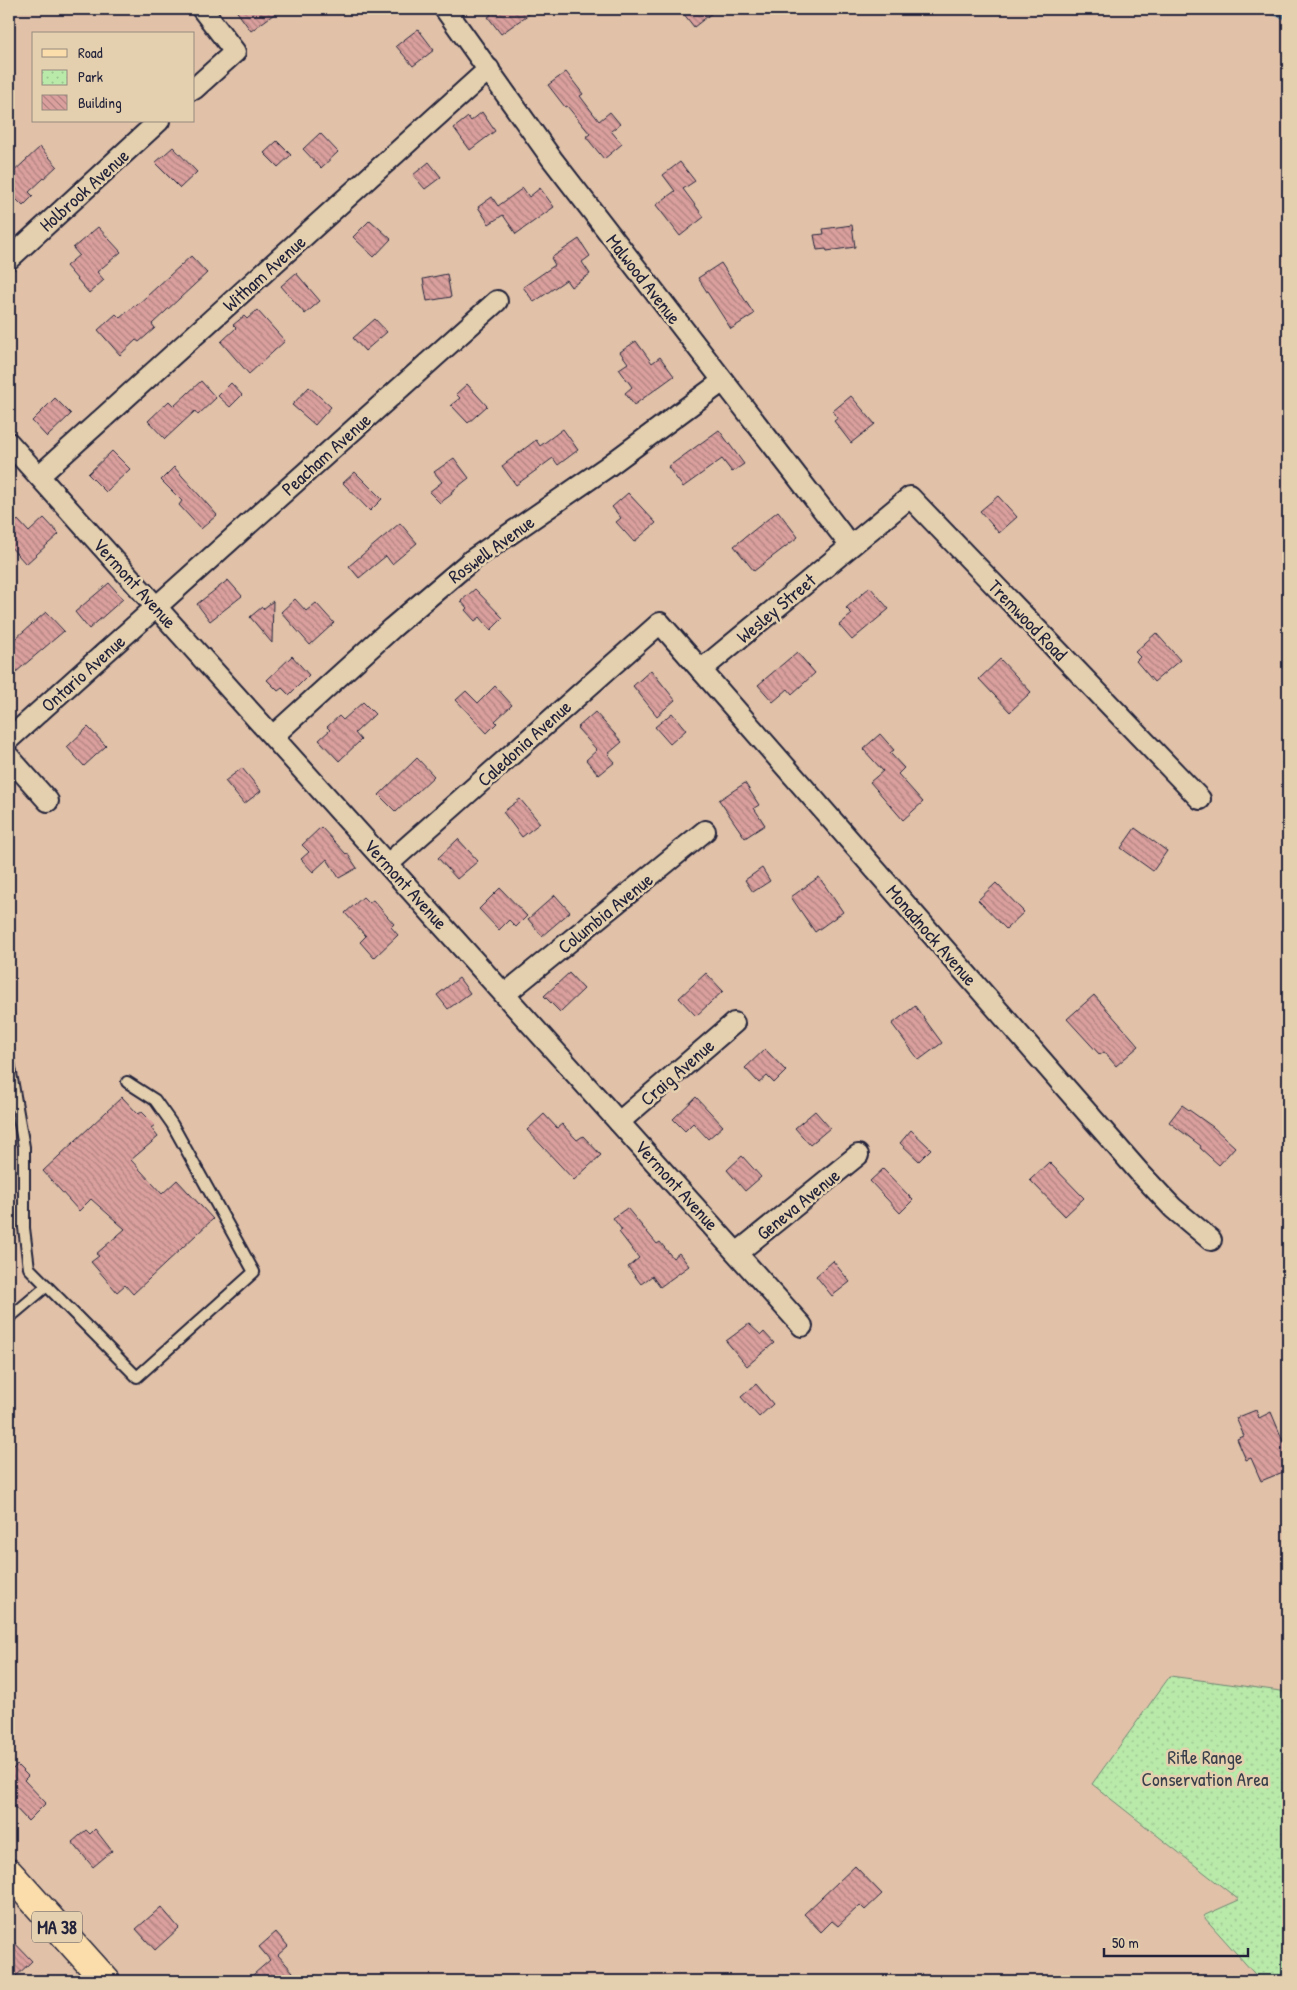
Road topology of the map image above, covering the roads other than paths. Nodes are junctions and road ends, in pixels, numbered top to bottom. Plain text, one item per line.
1 (202, 9) edge
2 (445, 9) edge
3 (489, 69) junction
4 (195, 88) edge
5 (158, 122) edge
6 (9, 259) edge
7 (496, 301) dead end
8 (723, 381) junction
9 (9, 443) edge
10 (39, 476) junction
11 (850, 545) junction
12 (156, 607) junction
13 (660, 623) joint
14 (701, 670) junction
15 (273, 736) junction
16 (9, 739) edge
17 (9, 757) edge
18 (1200, 799) dead end
19 (48, 801) dead end
20 (704, 831) dead end
21 (388, 864) junction
22 (506, 994) junction
23 (734, 1023) dead end
24 (9, 1062) edge
25 (127, 1082) dead end
26 (619, 1122) junction
27 (858, 1155) dead end
28 (1211, 1240) dead end
29 (737, 1253) junction
30 (47, 1286) junction
31 (9, 1318) edge
32 (802, 1326) dead end
33 (9, 1873) edge
34 (106, 1981) edge

1 - 4 street
2 - 3 street, Malwood Avenue
3 - 8 street, Malwood Avenue
3 - 10 street, Witham Avenue
5 - 6 street, Holbrook Avenue
7 - 12 street, Peacham Avenue
8 - 11 street, Malwood Avenue
8 - 15 street, Roswell Avenue
9 - 10 street, Vermont Avenue
10 - 12 street, Vermont Avenue
11 - 14 street, Wesley Street
11 - 18 street, Tremwood Road
12 - 15 street, Vermont Avenue
12 - 16 street, Ontario Avenue
13 - 14 street, Monadnock Avenue
13 - 21 street, Caledonia Avenue
14 - 28 street, Monadnock Avenue
15 - 21 street, Vermont Avenue
17 - 19 street
20 - 22 street, Columbia Avenue
21 - 22 street, Vermont Avenue
22 - 26 street, Vermont Avenue
23 - 26 street, Craig Avenue
24 - 30 lane
25 - 30 lane
26 - 29 street, Vermont Avenue
27 - 29 street, Geneva Avenue
29 - 32 street, Vermont Avenue
30 - 31 lane
33 - 34 main road, MA 38

